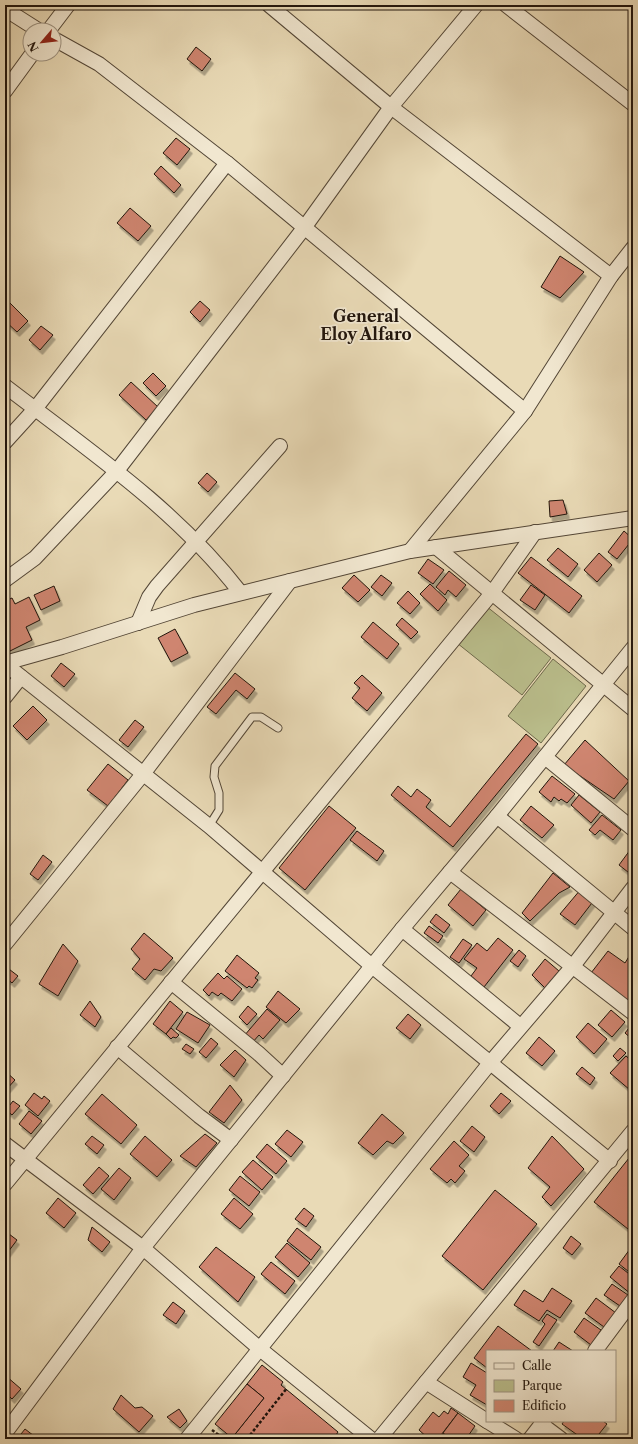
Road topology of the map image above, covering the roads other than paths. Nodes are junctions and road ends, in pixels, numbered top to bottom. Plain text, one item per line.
1 (68, 5) edge
2 (269, 5) edge
3 (476, 5) edge
4 (506, 5) edge
5 (5, 9) edge
6 (25, 22) edge
7 (55, 22) edge
8 (62, 43) edge
9 (26, 62) edge
10 (5, 91) edge
11 (633, 104) edge
12 (391, 107) junction
13 (227, 163) junction
14 (304, 228) junction
15 (633, 248) edge
16 (611, 276) junction
17 (5, 386) edge
18 (34, 409) junction
19 (525, 411) junction
20 (5, 442) edge
21 (280, 446) dead end
22 (116, 472) junction
23 (633, 518) edge
24 (535, 532) junction
25 (196, 542) junction
26 (436, 547) junction
27 (410, 551) junction
28 (5, 580) edge
29 (290, 581) junction
30 (240, 592) junction
31 (492, 593) junction
32 (138, 623) junction
33 (633, 648) edge
34 (5, 663) edge
35 (21, 677) junction
36 (603, 684) junction
37 (5, 697) edge
38 (633, 709) edge
39 (278, 728) dead end
40 (544, 758) junction
41 (143, 774) junction
42 (497, 816) junction
43 (209, 826) junction
44 (633, 829) edge
45 (261, 871) junction
46 (450, 872) junction
47 (633, 888) edge
48 (613, 912) junction
49 (633, 928) edge
50 (402, 929) junction
51 (5, 944) edge
52 (372, 966) junction
53 (573, 966) junction
54 (171, 982) junction
55 (633, 1013) edge
56 (520, 1026) junction
57 (117, 1047) junction
58 (490, 1062) junction
59 (283, 1076) junction
60 (633, 1131) edge
61 (231, 1140) junction
62 (5, 1144) edge
63 (24, 1160) junction
64 (610, 1161) junction
65 (5, 1184) edge
66 (143, 1248) junction
67 (633, 1300) edge
68 (260, 1349) junction
69 (596, 1350) edge
70 (426, 1382) junction
71 (486, 1420) edge
72 (489, 1422) edge
73 (542, 1423) edge
74 (5, 1433) edge
75 (187, 1439) edge
76 (370, 1439) edge
77 (379, 1439) edge
78 (516, 1439) edge
79 (530, 1439) edge
80 (561, 1439) edge

1 - 7 street
2 - 12 street
3 - 12 street
4 - 11 street
5 - 6 street
8 - 13 street
9 - 10 street
12 - 14 street
12 - 16 street
13 - 14 street
13 - 18 street
14 - 19 street
14 - 22 street
15 - 16 street
16 - 19 street
17 - 18 street
18 - 20 street
18 - 22 street
19 - 27 street
21 - 25 street
22 - 25 street
22 - 28 street
23 - 24 street
24 - 26 street
24 - 31 street
25 - 30 street
25 - 32 street
26 - 27 street
26 - 31 street
27 - 29 street
29 - 30 street
29 - 41 street
30 - 32 street
31 - 36 street
31 - 45 street
32 - 34 street
33 - 36 street
34 - 35 street
35 - 37 street
35 - 41 street
36 - 38 street
36 - 40 street
39 - 43 lane
40 - 42 street
40 - 44 street
41 - 43 street
41 - 51 street
42 - 46 street
42 - 48 street
43 - 45 street
45 - 52 street
45 - 54 street
46 - 50 street
46 - 53 street
47 - 48 street
48 - 49 street
48 - 53 street
50 - 52 street
50 - 56 street
52 - 58 street
52 - 59 street
53 - 55 street
53 - 56 street
54 - 57 street
54 - 59 street
56 - 58 street
57 - 61 street
57 - 63 street
58 - 64 street
58 - 68 street
59 - 61 street
60 - 64 street
61 - 66 street
62 - 63 street
63 - 65 street
63 - 66 street
64 - 70 street
66 - 68 street
66 - 74 street
67 - 69 street
68 - 75 street
68 - 76 street
70 - 71 street
70 - 77 street
72 - 78 street
73 - 79 street
73 - 80 street

